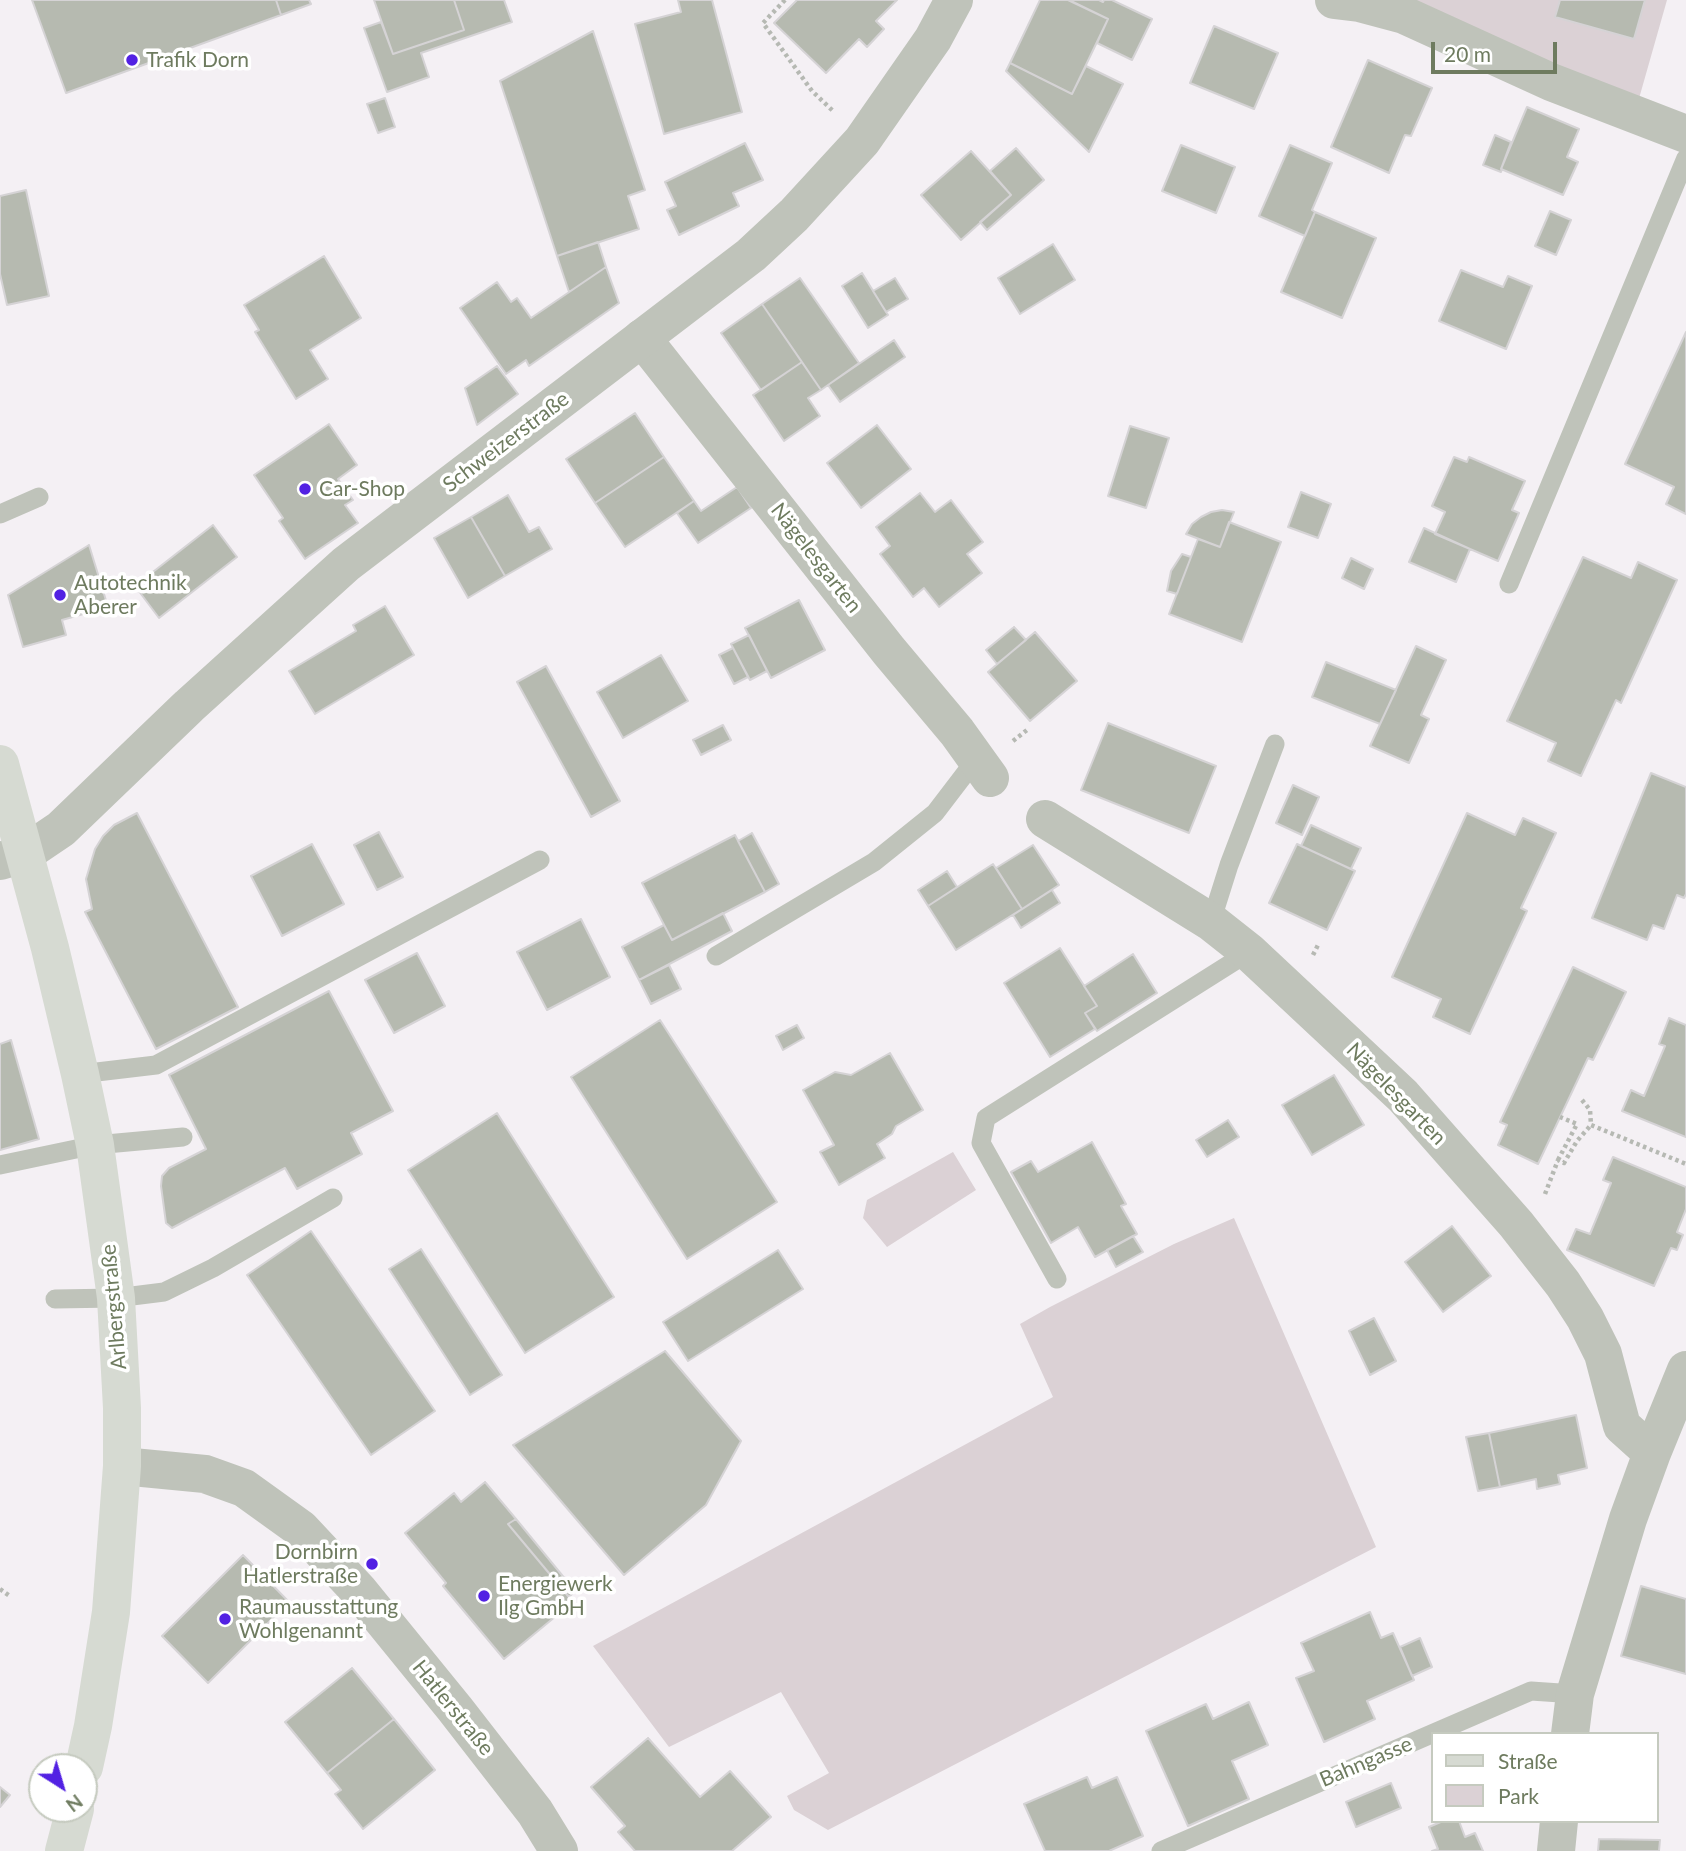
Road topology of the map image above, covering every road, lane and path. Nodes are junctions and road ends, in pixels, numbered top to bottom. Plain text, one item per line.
1 (785, 0) edge
2 (954, 0) edge
3 (1334, 0) edge
4 (836, 114) dead end
5 (1686, 134) edge
6 (1686, 158) edge
7 (642, 338) junction
8 (39, 497) dead end
9 (0, 514) edge
10 (1509, 584) dead end
11 (1275, 744) dead end
12 (0, 764) edge
13 (984, 768) joint
14 (1045, 819) dead end
15 (12, 857) edge
16 (540, 860) dead end
17 (1211, 922) junction
18 (1249, 952) junction
19 (716, 956) dead end
20 (80, 1074) junction
21 (1582, 1100) dead end
22 (1560, 1117) dead end
23 (1591, 1125) junction
24 (183, 1137) dead end
25 (95, 1145) junction
26 (1558, 1160) junction
27 (1686, 1164) edge
28 (0, 1165) edge
29 (333, 1198) dead end
30 (1542, 1200) dead end
31 (1057, 1279) dead end
32 (116, 1298) junction
33 (55, 1299) dead end
34 (1686, 1370) edge
35 (1652, 1453) junction
36 (122, 1465) junction
37 (0, 1589) edge
38 (11, 1597) dead end
39 (1575, 1694) junction
40 (1436, 1732) edge
41 (1570, 1732) edge
42 (1430, 1735) edge
43 (87, 1753) edge
44 (71, 1823) edge
45 (1559, 1823) edge
46 (64, 1851) edge
47 (559, 1851) edge
48 (1161, 1851) edge
49 (1556, 1851) edge

1 - 4 path
2 - 7 street, Schweizerstraße
3 - 5 street
6 - 10 lane
7 - 13 street, Nägelesgarten
7 - 15 street, Schweizerstraße
8 - 9 lane
11 - 17 lane
12 - 15 main road, Arlbergstraße
13 - 19 lane
14 - 17 street, Nägelesgarten
15 - 20 main road, Arlbergstraße
16 - 20 lane
17 - 18 street, Nägelesgarten
18 - 31 lane
18 - 35 street, Nägelesgarten
20 - 25 main road, Arlbergstraße
21 - 23 path
22 - 26 path
23 - 26 path
23 - 27 path
24 - 25 lane
25 - 28 lane
25 - 32 main road, Arlbergstraße
26 - 30 path
29 - 32 lane
32 - 33 lane
32 - 36 main road, Arlbergstraße
34 - 35 street
35 - 39 street
36 - 43 main road, Arlbergstraße
36 - 47 street, Hatlerstraße
37 - 38 path
39 - 40 lane, Bahngasse
39 - 41 street
42 - 48 lane, Bahngasse
44 - 46 main road
45 - 49 street

